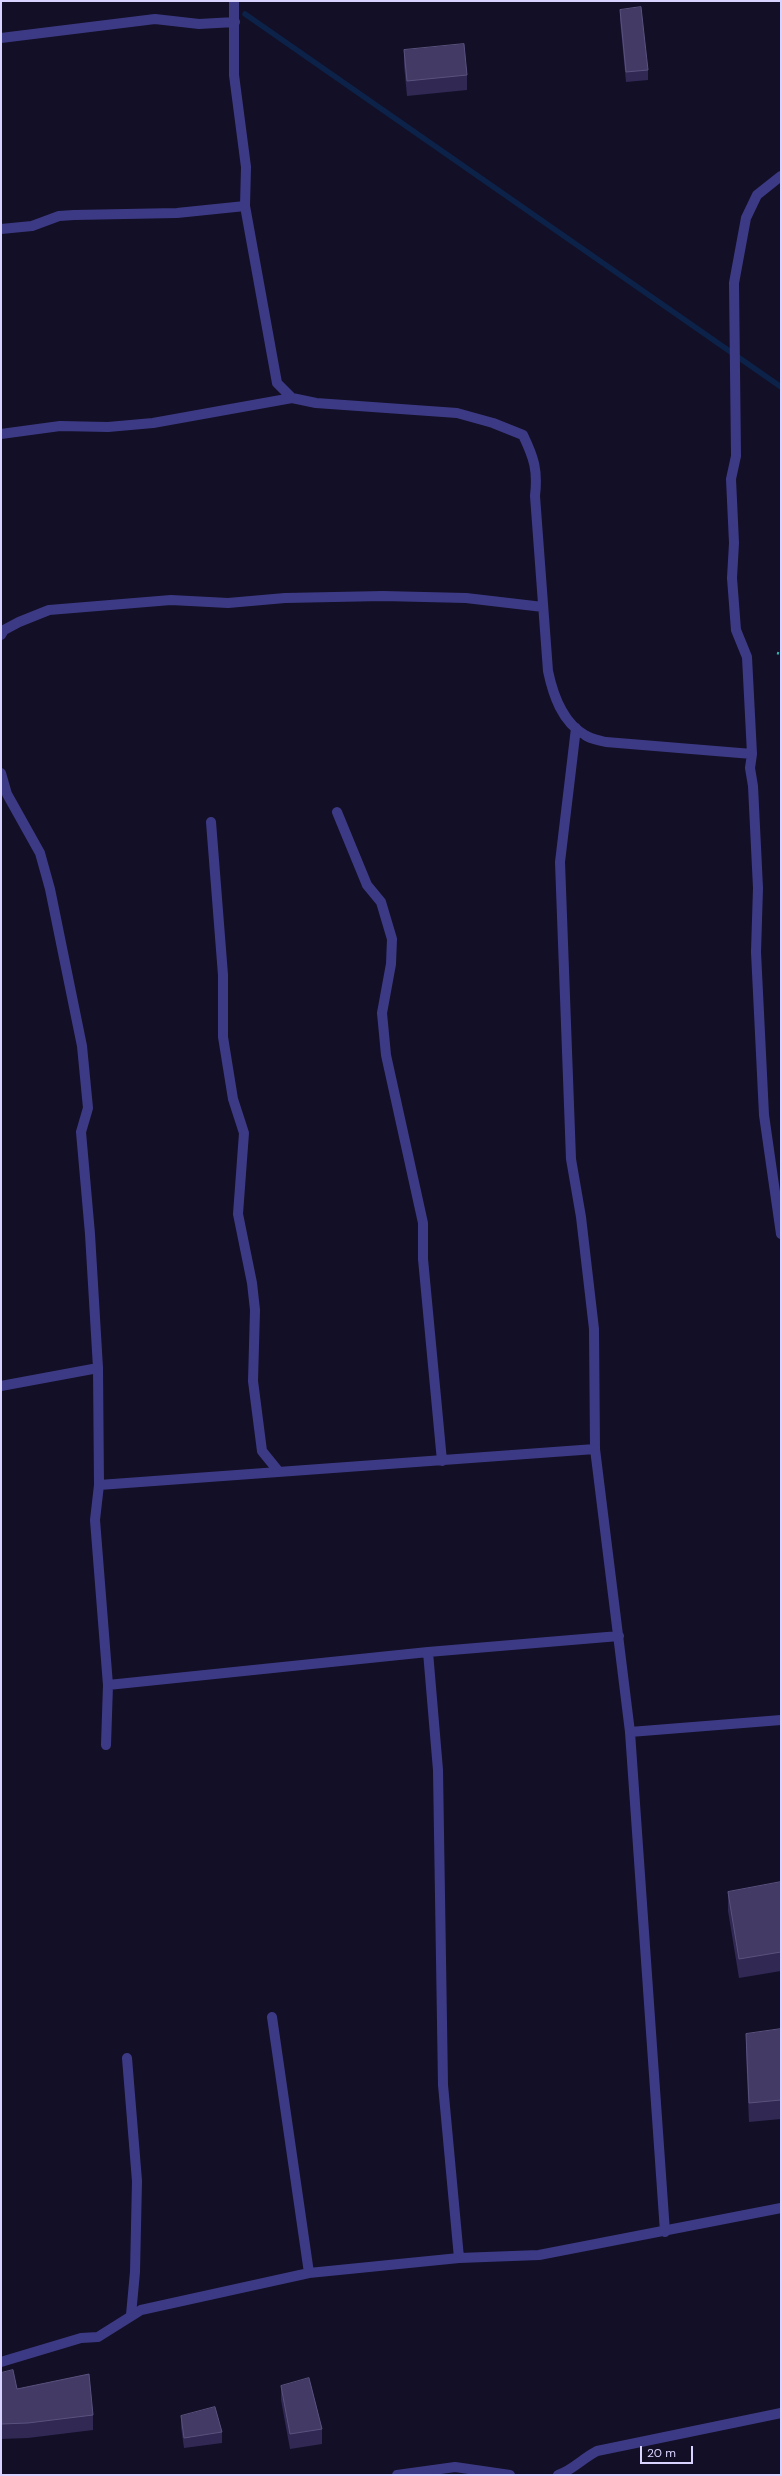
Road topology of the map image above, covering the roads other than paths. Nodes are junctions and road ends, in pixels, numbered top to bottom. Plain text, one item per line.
1 (234, 1) edge
2 (235, 22) junction
3 (1, 38) edge
4 (781, 176) edge
5 (245, 206) junction
6 (1, 229) edge
7 (292, 398) junction
8 (1, 434) edge
9 (543, 607) junction
10 (1, 636) edge
11 (576, 728) junction
12 (752, 754) junction
13 (1, 773) edge
14 (337, 812) dead end
15 (211, 822) dead end
16 (781, 1234) edge
17 (98, 1368) junction
18 (1, 1386) edge
19 (595, 1449) junction
20 (442, 1461) junction
21 (279, 1472) junction
22 (99, 1485) junction
23 (619, 1636) junction
24 (428, 1652) junction
25 (108, 1685) junction
26 (781, 1720) edge
27 (630, 1732) junction
28 (106, 1745) dead end
29 (272, 2017) dead end
30 (127, 2058) dead end
31 (781, 2208) edge
32 (665, 2232) junction
33 (459, 2258) junction
34 (309, 2273) junction
35 (131, 2315) junction
36 (1, 2362) edge
37 (781, 2413) edge
38 (397, 2475) edge
39 (510, 2475) edge
40 (558, 2475) edge

1 - 2 street
2 - 3 street
2 - 5 street
4 - 12 street
5 - 6 street
5 - 7 street
7 - 8 street
7 - 9 street
9 - 10 street
9 - 11 street
11 - 12 street
11 - 19 street
12 - 16 street
13 - 17 street
14 - 20 street
15 - 21 street
17 - 18 street
17 - 22 street
19 - 20 street
19 - 23 street
20 - 21 street
21 - 22 street
22 - 25 street
23 - 24 street
23 - 27 street
24 - 25 street
24 - 33 street
25 - 28 street
26 - 27 street
27 - 32 street
29 - 34 street
30 - 35 street
31 - 32 street
32 - 33 street
33 - 34 street
34 - 35 street
35 - 36 street
37 - 40 street
38 - 39 street

